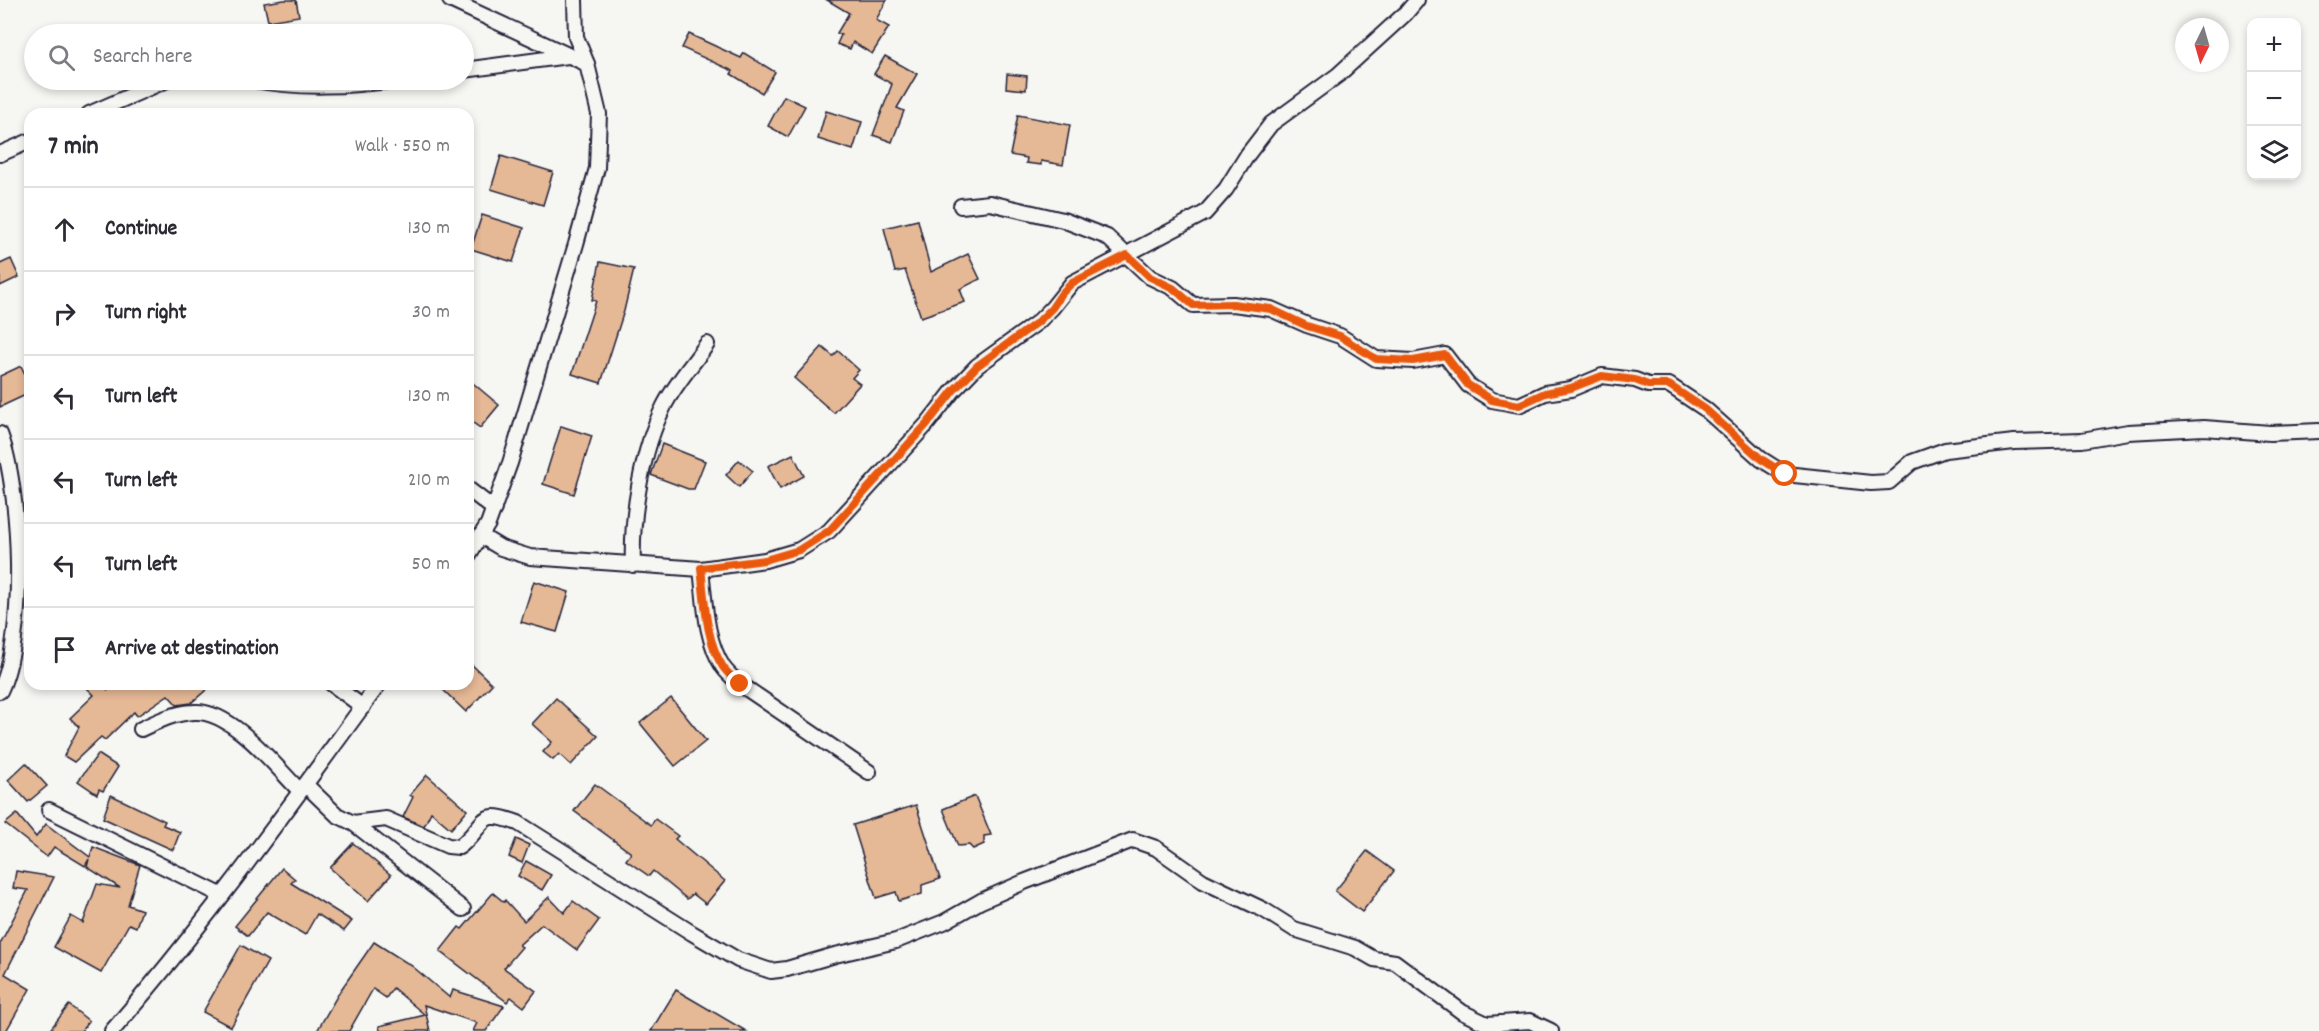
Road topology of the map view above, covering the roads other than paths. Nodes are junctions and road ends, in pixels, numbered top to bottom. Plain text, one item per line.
1 (450, 0) edge
2 (575, 0) edge
3 (1417, 0) edge
4 (568, 56) junction
5 (587, 64) junction
6 (474, 69) edge
7 (144, 90) edge
8 (103, 108) edge
9 (24, 144) edge
10 (0, 154) edge
11 (960, 206) dead end
12 (1127, 255) junction
13 (707, 344) dead end
14 (2319, 431) edge
15 (0, 434) edge
16 (474, 494) edge
17 (494, 509) junction
18 (481, 536) junction
19 (474, 547) edge
20 (633, 565) junction
21 (701, 568) junction
22 (340, 690) edge
23 (375, 690) edge
24 (0, 691) edge
25 (363, 706) junction
26 (141, 729) dead end
27 (869, 772) dead end
28 (303, 788) junction
29 (49, 810) dead end
30 (353, 823) junction
31 (221, 895) junction
32 (463, 909) dead end
33 (112, 1031) edge
34 (1551, 1031) edge

1 - 4 street
2 - 5 street
3 - 12 street
4 - 5 street
4 - 6 street
5 - 17 street
7 - 8 street
9 - 10 street
11 - 12 street
12 - 14 street
12 - 21 street
13 - 20 street
15 - 24 street
16 - 17 street
17 - 18 street
18 - 19 street
18 - 20 street
20 - 21 street
21 - 27 street
22 - 25 street
23 - 25 street
25 - 28 street
26 - 28 street
28 - 30 street
28 - 31 street
29 - 31 street
30 - 32 street
30 - 34 street
31 - 33 street

